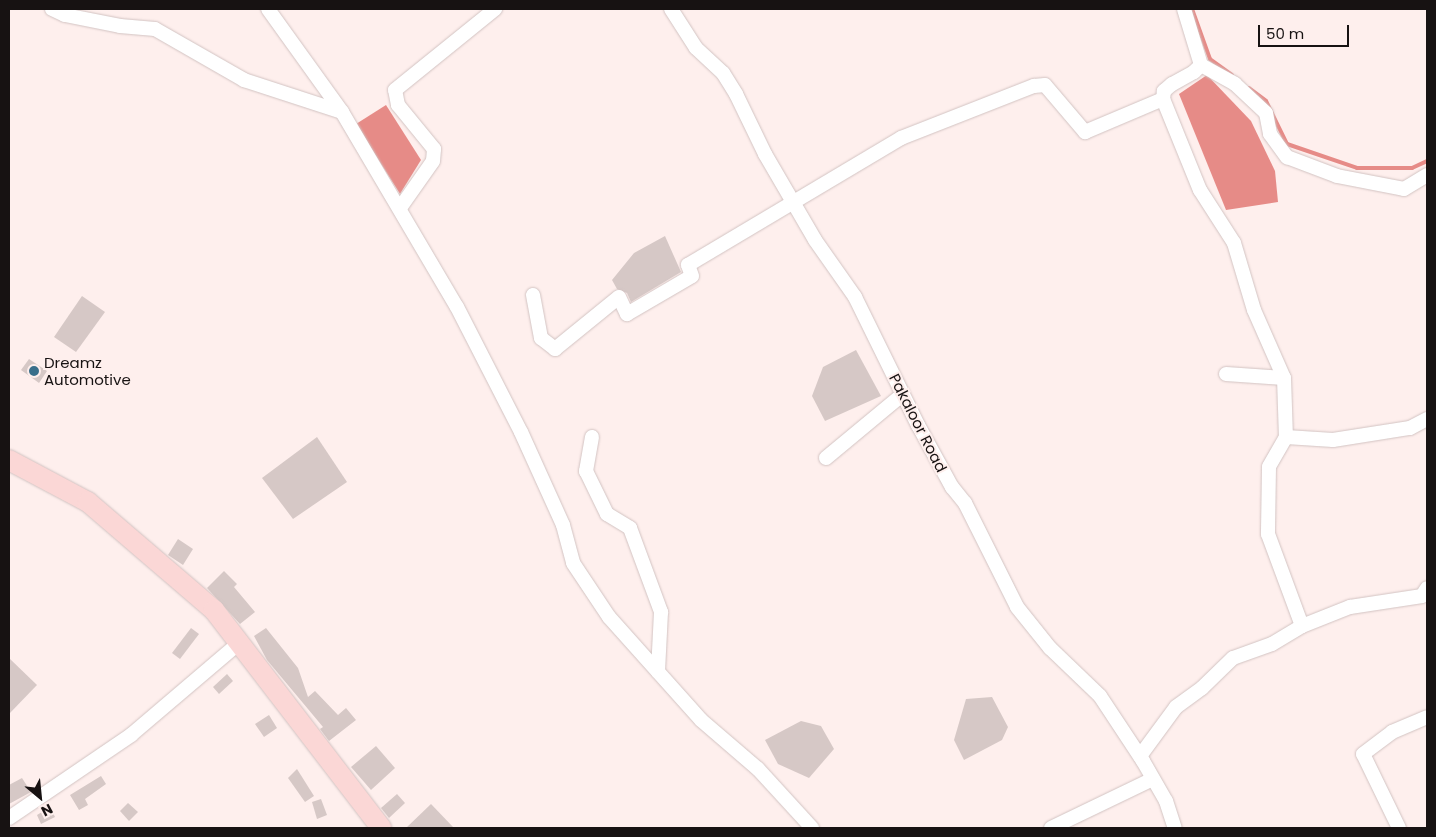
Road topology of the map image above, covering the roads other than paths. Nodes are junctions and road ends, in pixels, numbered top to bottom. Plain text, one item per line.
1 (52, 9) edge
2 (268, 9) edge
3 (495, 9) edge
4 (671, 9) edge
5 (1184, 9) edge
6 (1200, 65) junction
7 (1163, 99) junction
8 (342, 112) junction
9 (1427, 175) edge
10 (795, 204) junction
11 (400, 208) junction
12 (533, 295) dead end
13 (1226, 374) dead end
14 (1284, 378) junction
15 (903, 394) junction
16 (1427, 419) edge
17 (592, 437) dead end
18 (1286, 437) junction
19 (826, 458) dead end
20 (9, 460) edge
21 (1425, 596) edge
22 (1302, 626) junction
23 (238, 643) junction
24 (658, 672) junction
25 (1427, 717) edge
26 (1140, 756) junction
27 (1153, 779) junction
28 (9, 818) edge
29 (381, 828) edge
30 (812, 828) edge
31 (1051, 828) edge
32 (1175, 828) edge
33 (1400, 828) edge

1 - 8 street
2 - 8 street
3 - 11 street
4 - 10 street, Pakaloor Road
5 - 6 street
6 - 7 street
6 - 9 street
7 - 10 street
7 - 14 street
8 - 11 street
10 - 12 street
10 - 15 street, Pakaloor Road
11 - 24 street
13 - 14 street
14 - 18 street
15 - 19 street
15 - 26 street, Pakaloor Road
16 - 18 street
17 - 24 street
18 - 22 street
20 - 23 main road
21 - 22 street
22 - 26 street
23 - 28 street
23 - 29 main road
24 - 30 street
25 - 33 street
26 - 27 street, Pakaloor Road
27 - 31 street
27 - 32 street, Pakaloor Road

